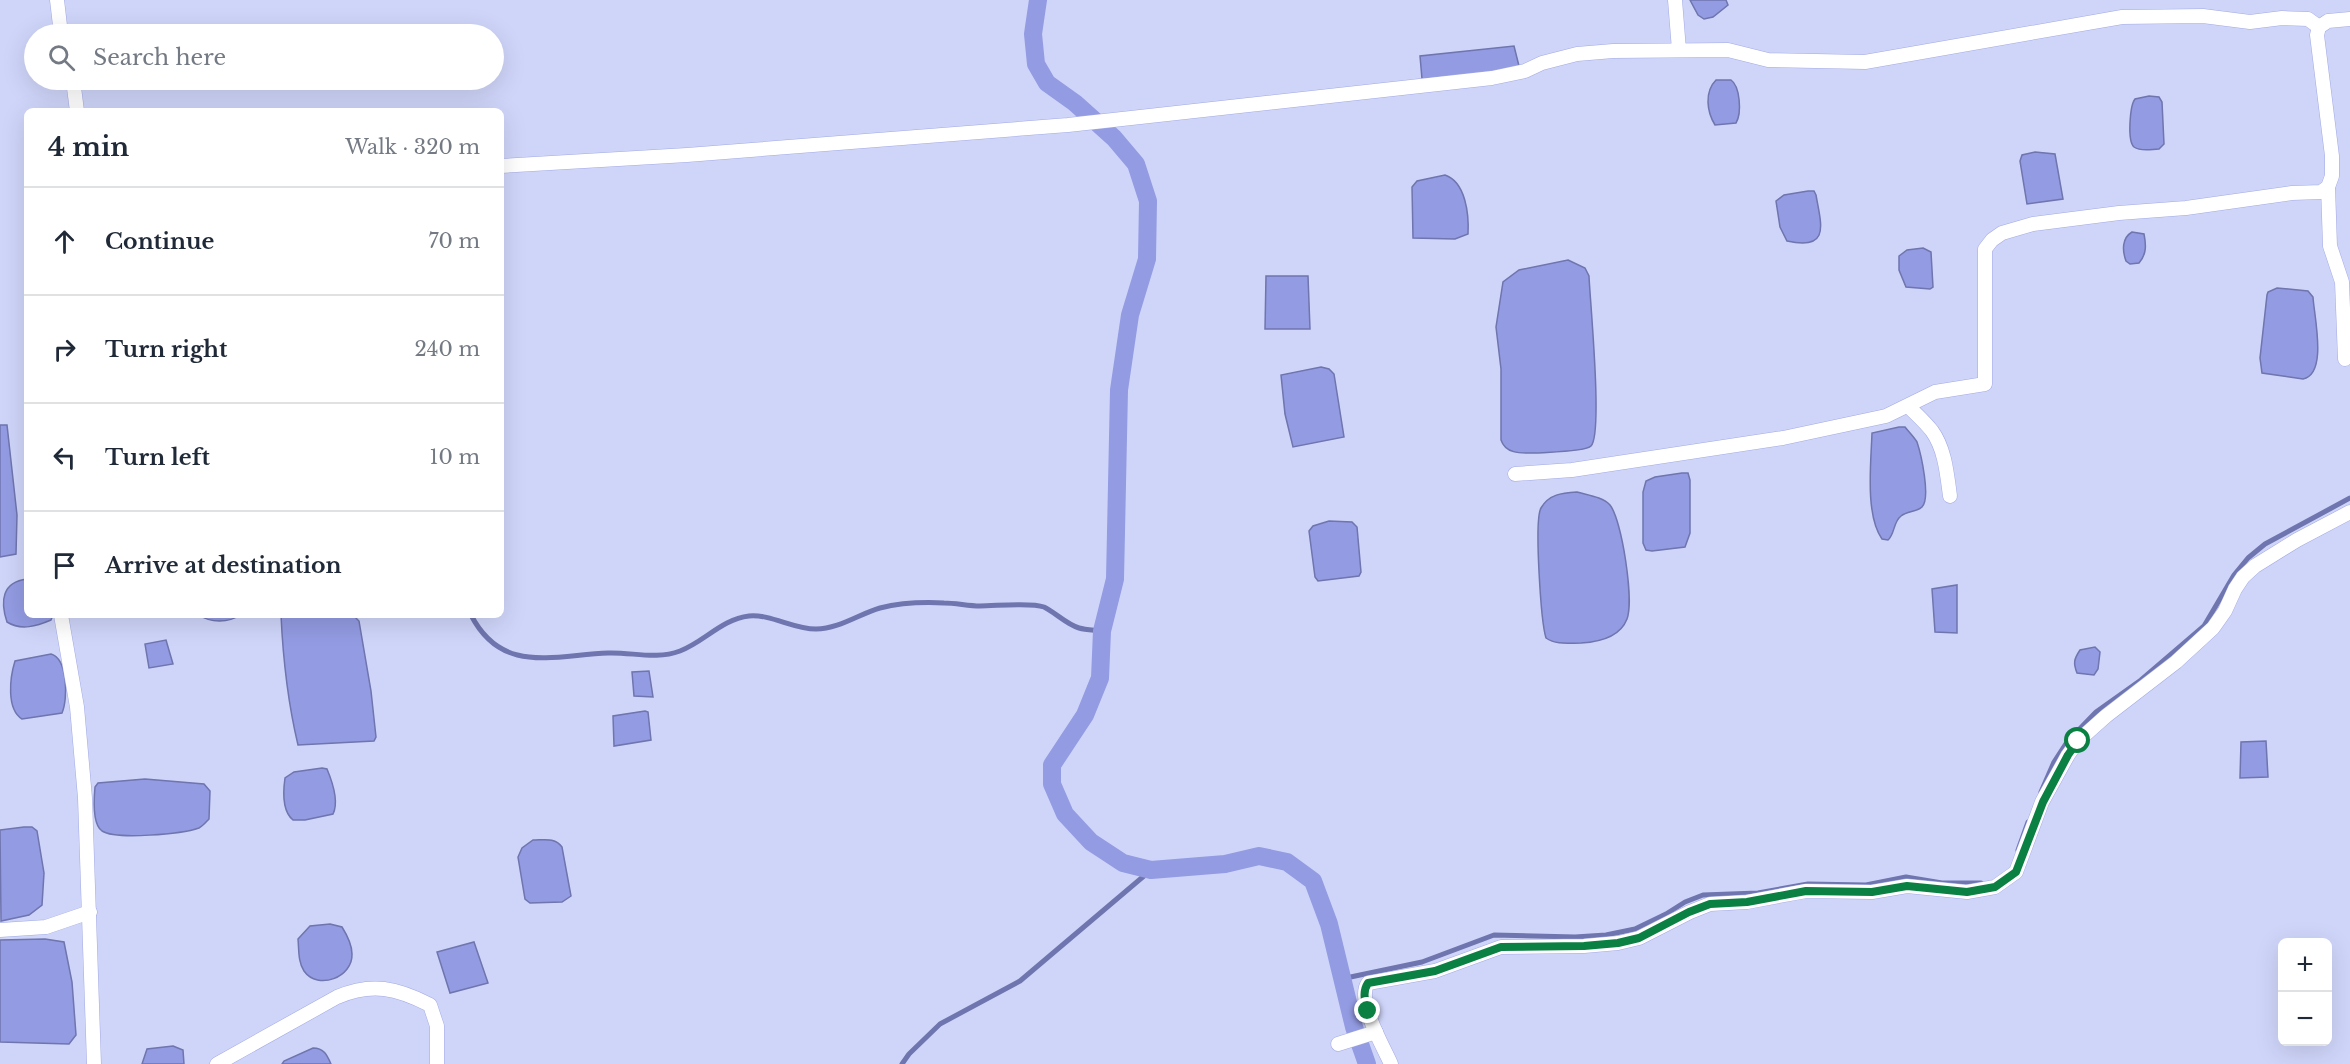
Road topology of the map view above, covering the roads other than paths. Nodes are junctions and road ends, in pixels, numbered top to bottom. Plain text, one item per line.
1 (57, 0) edge
2 (1675, 0) edge
3 (2350, 19) edge
4 (60, 24) edge
5 (2319, 27) junction
6 (1679, 50) junction
7 (74, 90) edge
8 (77, 108) edge
9 (504, 166) edge
10 (2328, 187) junction
11 (2345, 360) dead end
12 (1908, 406) junction
13 (1515, 474) dead end
14 (1950, 496) dead end
15 (2350, 513) edge
16 (62, 618) edge
17 (90, 912) junction
18 (0, 930) edge
19 (1371, 1034) junction
20 (1338, 1044) dead end
21 (94, 1064) edge
22 (217, 1064) edge
23 (437, 1064) edge
24 (1391, 1064) edge

1 - 4 street
2 - 6 street
3 - 5 street
5 - 6 street
5 - 10 street
6 - 9 street
7 - 8 street
10 - 11 street
10 - 12 street
12 - 13 street
12 - 14 street
15 - 19 street
16 - 17 street
17 - 18 street
17 - 21 street
19 - 20 street
19 - 24 street
22 - 23 street

